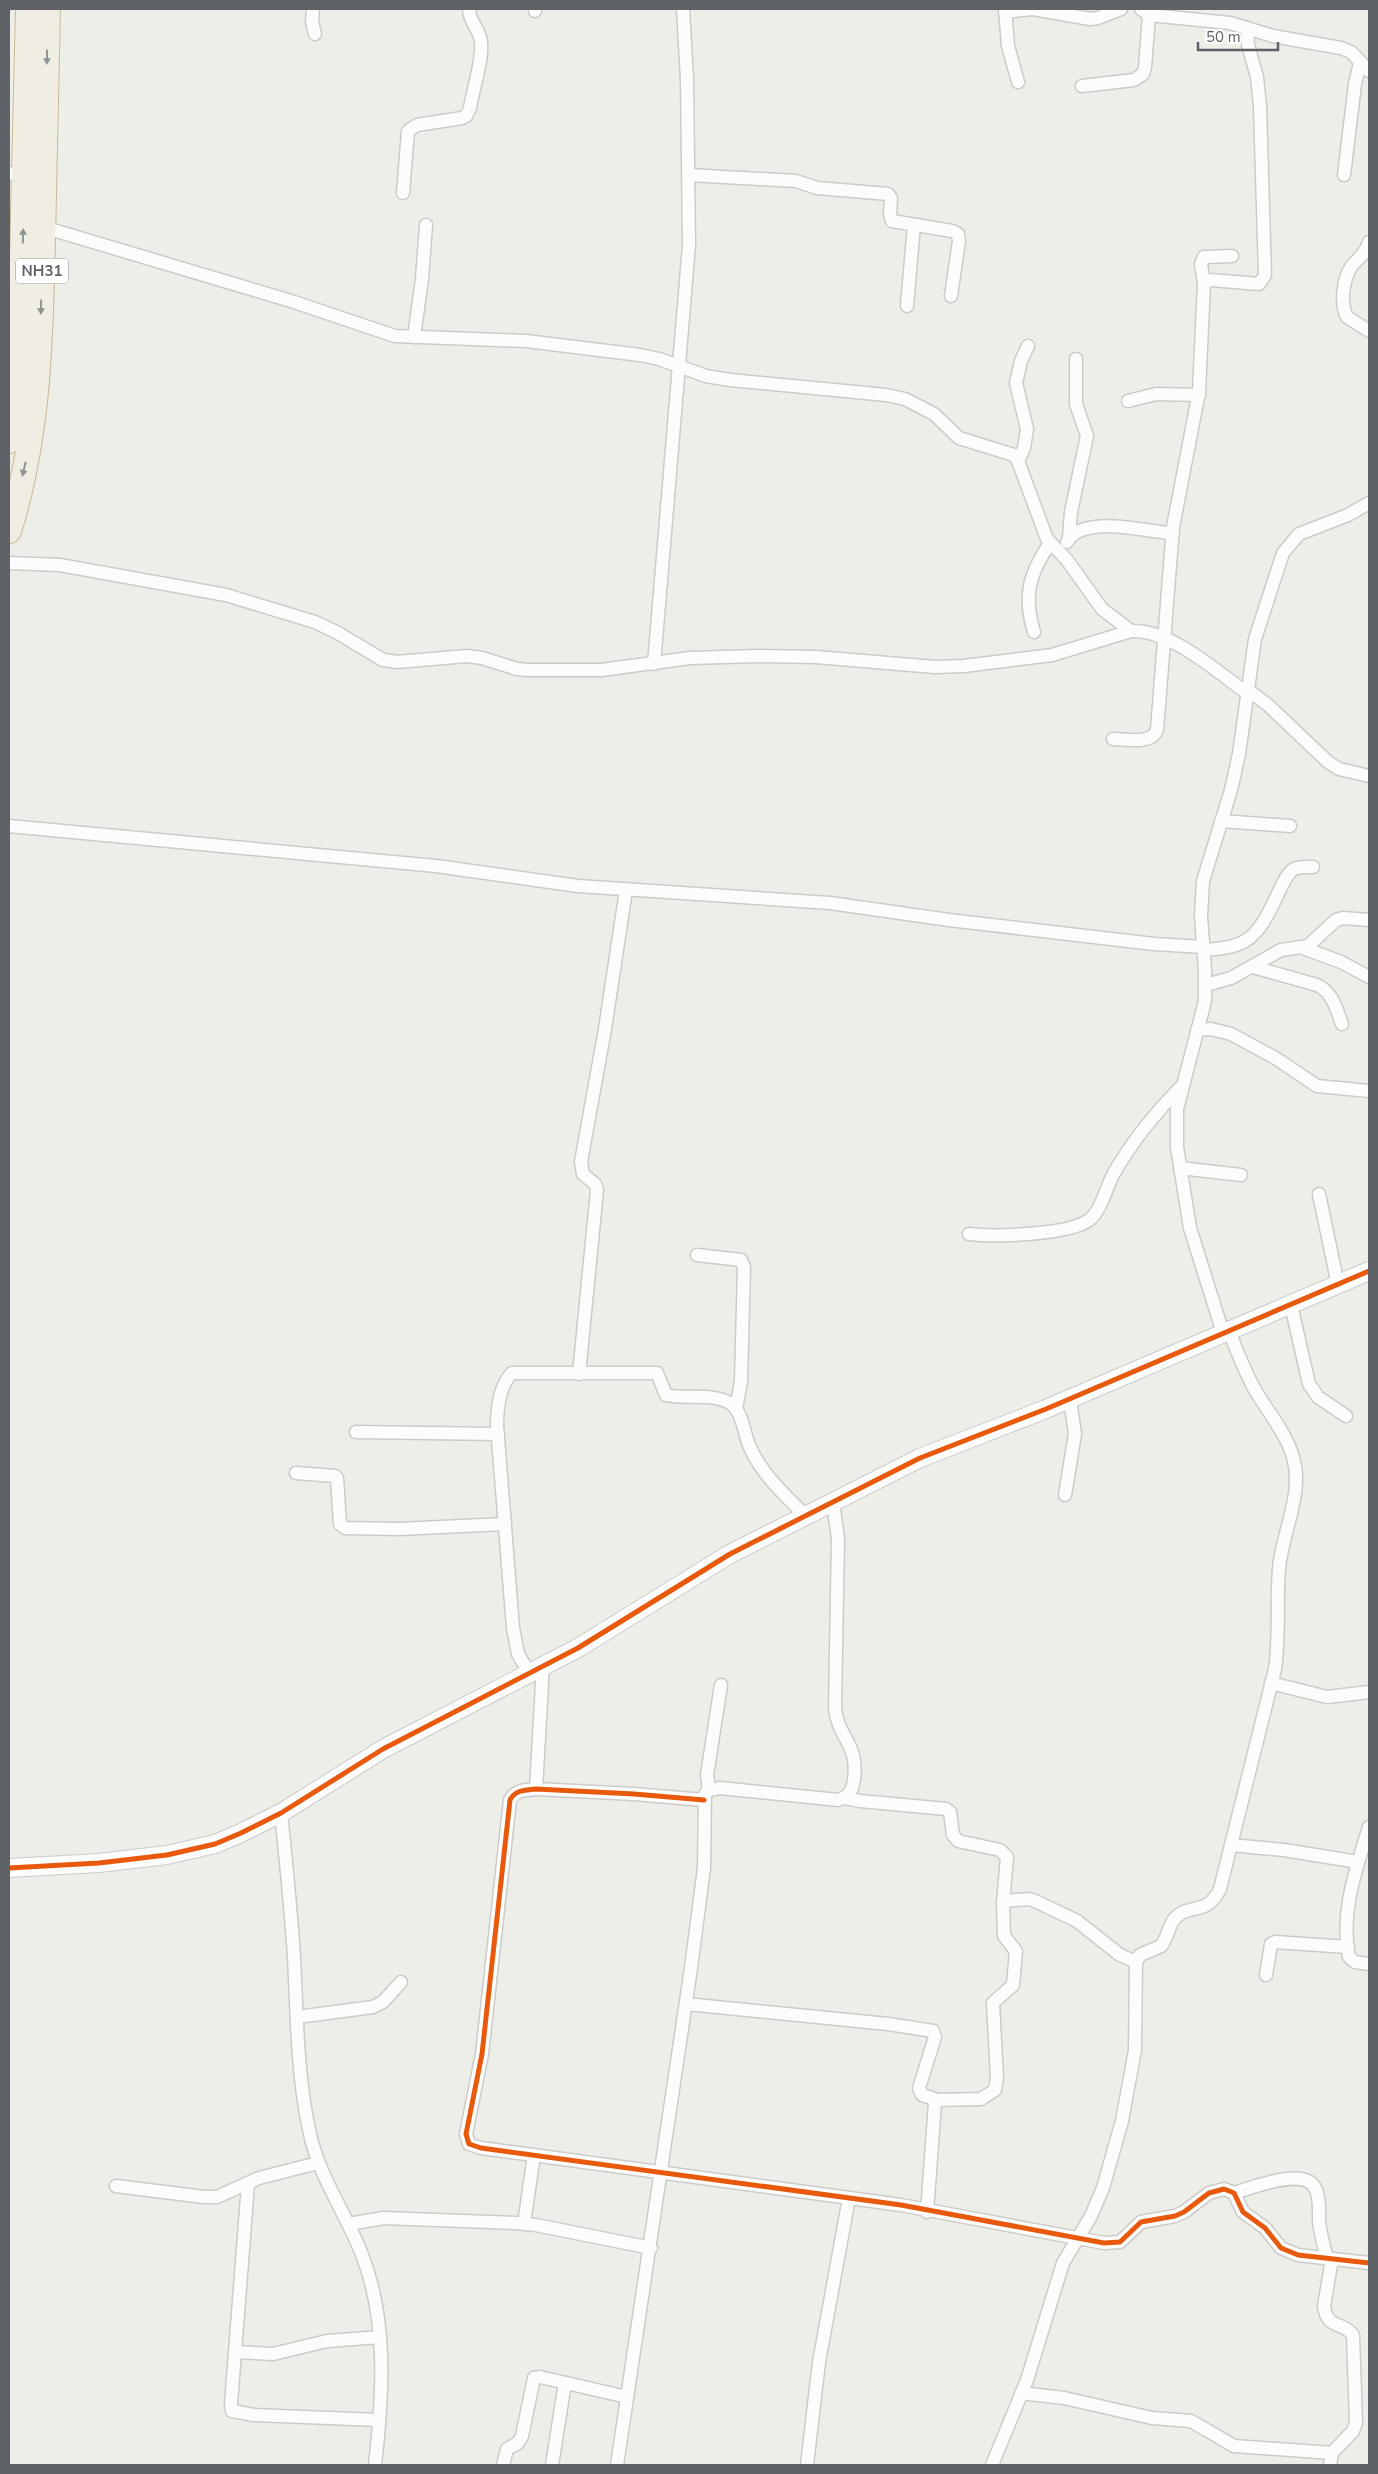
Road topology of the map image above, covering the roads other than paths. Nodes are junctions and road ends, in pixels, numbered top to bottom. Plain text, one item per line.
1 (28, 9) edge
2 (48, 9) edge
3 (313, 9) edge
4 (469, 9) edge
5 (683, 9) edge
6 (1032, 9) edge
7 (1121, 9) edge
8 (1005, 10) edge
9 (1145, 12) edge
10 (1247, 28) junction
11 (316, 34) dead end
12 (1365, 67) edge
13 (1018, 82) dead end
14 (1082, 86) dead end
15 (16, 174) edge
16 (689, 175) junction
17 (1344, 175) dead end
18 (404, 193) dead end
19 (426, 225) dead end
20 (914, 225) junction
21 (43, 227) junction
22 (1369, 242) edge
23 (1232, 256) dead end
24 (1204, 283) junction
25 (951, 296) dead end
26 (907, 306) dead end
27 (1369, 331) edge
28 (414, 337) junction
29 (1028, 346) dead end
30 (1076, 358) dead end
31 (679, 367) junction
32 (1199, 395) junction
33 (1128, 401) dead end
34 (9, 441) edge
35 (1018, 461) junction
36 (1369, 503) edge
37 (9, 530) edge
38 (1172, 534) junction
39 (1069, 538) junction
40 (1050, 543) junction
41 (1062, 554) junction
42 (9, 563) edge
43 (1034, 632) dead end
44 (1131, 632) junction
45 (1164, 638) junction
46 (654, 664) junction
47 (1247, 692) junction
48 (1113, 739) dead end
49 (1369, 776) edge
50 (1221, 821) junction
51 (9, 826) edge
52 (1290, 826) dead end
53 (1313, 867) dead end
54 (626, 890) junction
55 (1369, 920) edge
56 (1302, 948) junction
57 (1204, 949) junction
58 (1252, 967) junction
59 (1369, 977) edge
60 (1206, 985) junction
61 (1342, 1024) dead end
62 (1197, 1030) junction
63 (1182, 1086) junction
64 (1369, 1091) edge
65 (1180, 1168) junction
66 (1241, 1175) dead end
67 (1319, 1194) dead end
68 (969, 1234) dead end
69 (698, 1255) dead end
70 (1369, 1271) edge
71 (1338, 1285) junction
72 (1291, 1305) junction
73 (1226, 1332) junction
74 (579, 1374) junction
75 (1070, 1399) junction
76 (736, 1409) junction
77 (1346, 1416) dead end
78 (356, 1432) dead end
79 (498, 1434) junction
80 (296, 1473) dead end
81 (1065, 1495) dead end
82 (833, 1502) junction
83 (806, 1516) junction
84 (505, 1524) junction
85 (536, 1669) junction
86 (1272, 1683) junction
87 (721, 1685) dead end
88 (1369, 1692) edge
89 (536, 1789) junction
90 (706, 1795) junction
91 (846, 1798) junction
92 (281, 1814) junction
93 (1369, 1828) edge
94 (1231, 1845) junction
95 (1358, 1862) junction
96 (9, 1868) edge
97 (1003, 1901) junction
98 (1348, 1947) junction
99 (1136, 1962) junction
100 (1369, 1964) edge
101 (1266, 1975) dead end
102 (401, 1982) dead end
103 (686, 2004) junction
104 (297, 2017) junction
105 (934, 2100) junction
106 (534, 2155) junction
107 (318, 2163) junction
108 (662, 2171) junction
109 (248, 2184) junction
110 (116, 2186) dead end
111 (1234, 2193) junction
112 (849, 2198) junction
113 (928, 2212) junction
114 (348, 2224) junction
115 (524, 2224) junction
116 (1078, 2239) junction
117 (650, 2248) junction
118 (1330, 2259) junction
119 (1369, 2263) edge
120 (380, 2337) junction
121 (235, 2352) junction
122 (565, 2383) junction
123 (1021, 2393) junction
124 (628, 2397) junction
125 (379, 2420) junction
126 (1331, 2459) edge
127 (375, 2465) edge
128 (503, 2465) edge
129 (552, 2465) edge
130 (617, 2465) edge
131 (807, 2465) edge
132 (992, 2465) edge

1 - 15 highway, NH31
2 -> 21 highway, NH31
3 - 11 street
4 - 18 street
5 - 16 street
6 - 7 street
6 - 8 street
8 - 13 street
9 - 10 street
9 - 14 street
10 - 12 street
10 - 24 street
12 - 17 street
34 -> 15 highway, NH31
16 - 20 street
16 - 31 street
19 - 28 street
20 - 25 street
20 - 26 street
21 - 28 street
21 -> 37 highway, NH31
22 - 27 street
23 - 24 street
24 - 32 street
28 - 31 street
29 - 35 street
30 - 39 street
31 - 35 street
31 - 46 street
32 - 33 street
32 - 38 street
35 - 40 street
36 - 47 street
38 - 39 street
38 - 45 street
39 - 41 street
40 - 41 street
40 - 43 street
41 - 44 street
42 - 46 street
44 - 45 street
44 - 46 street
45 - 47 street
45 - 48 street
47 - 49 street
47 - 50 street
50 - 52 street
50 - 57 street
51 - 54 street
53 - 57 street
54 - 57 street
54 - 74 street
55 - 56 street
56 - 58 street
56 - 59 street
57 - 60 street
58 - 60 street
58 - 61 street
60 - 62 street
62 - 63 street
62 - 64 street
63 - 65 street
63 - 68 street
65 - 66 street
65 - 73 street
67 - 71 street
69 - 76 street
70 - 71 street
71 - 72 street
72 - 73 street
72 - 77 street
73 - 75 street
73 - 86 street
74 - 76 street
74 - 79 street
75 - 81 street
75 - 82 street
76 - 83 street
78 - 79 street
79 - 84 street
80 - 84 street
82 - 83 street
82 - 91 street
83 - 85 street
84 - 85 street
85 - 89 street
85 - 92 street
86 - 88 street
86 - 94 street
87 - 90 street
89 - 90 street
89 - 106 street
90 - 91 street
90 - 103 street
91 - 97 street
92 - 96 street
92 - 104 street
93 - 95 street
94 - 95 street
94 - 99 street
95 - 98 street
97 - 99 street
97 - 105 street
98 - 100 street
98 - 101 street
99 - 116 street
102 - 104 street
103 - 105 street
103 - 108 street
104 - 107 street
105 - 113 street
106 - 108 street
106 - 115 street
107 - 109 street
107 - 114 street
108 - 112 street
108 - 117 street
109 - 110 street
109 - 121 street
111 - 116 street
111 - 118 street
111 - 118 street
112 - 113 street
112 - 131 street
113 - 116 street
114 - 115 street
114 - 120 street
115 - 117 street
116 - 123 street
117 - 124 street
118 - 119 street
118 - 126 street
120 - 121 street
120 - 125 street
121 - 125 street
122 - 124 street
122 - 128 street
122 - 129 street
123 - 126 street
123 - 132 street
124 - 130 street
125 - 127 street

